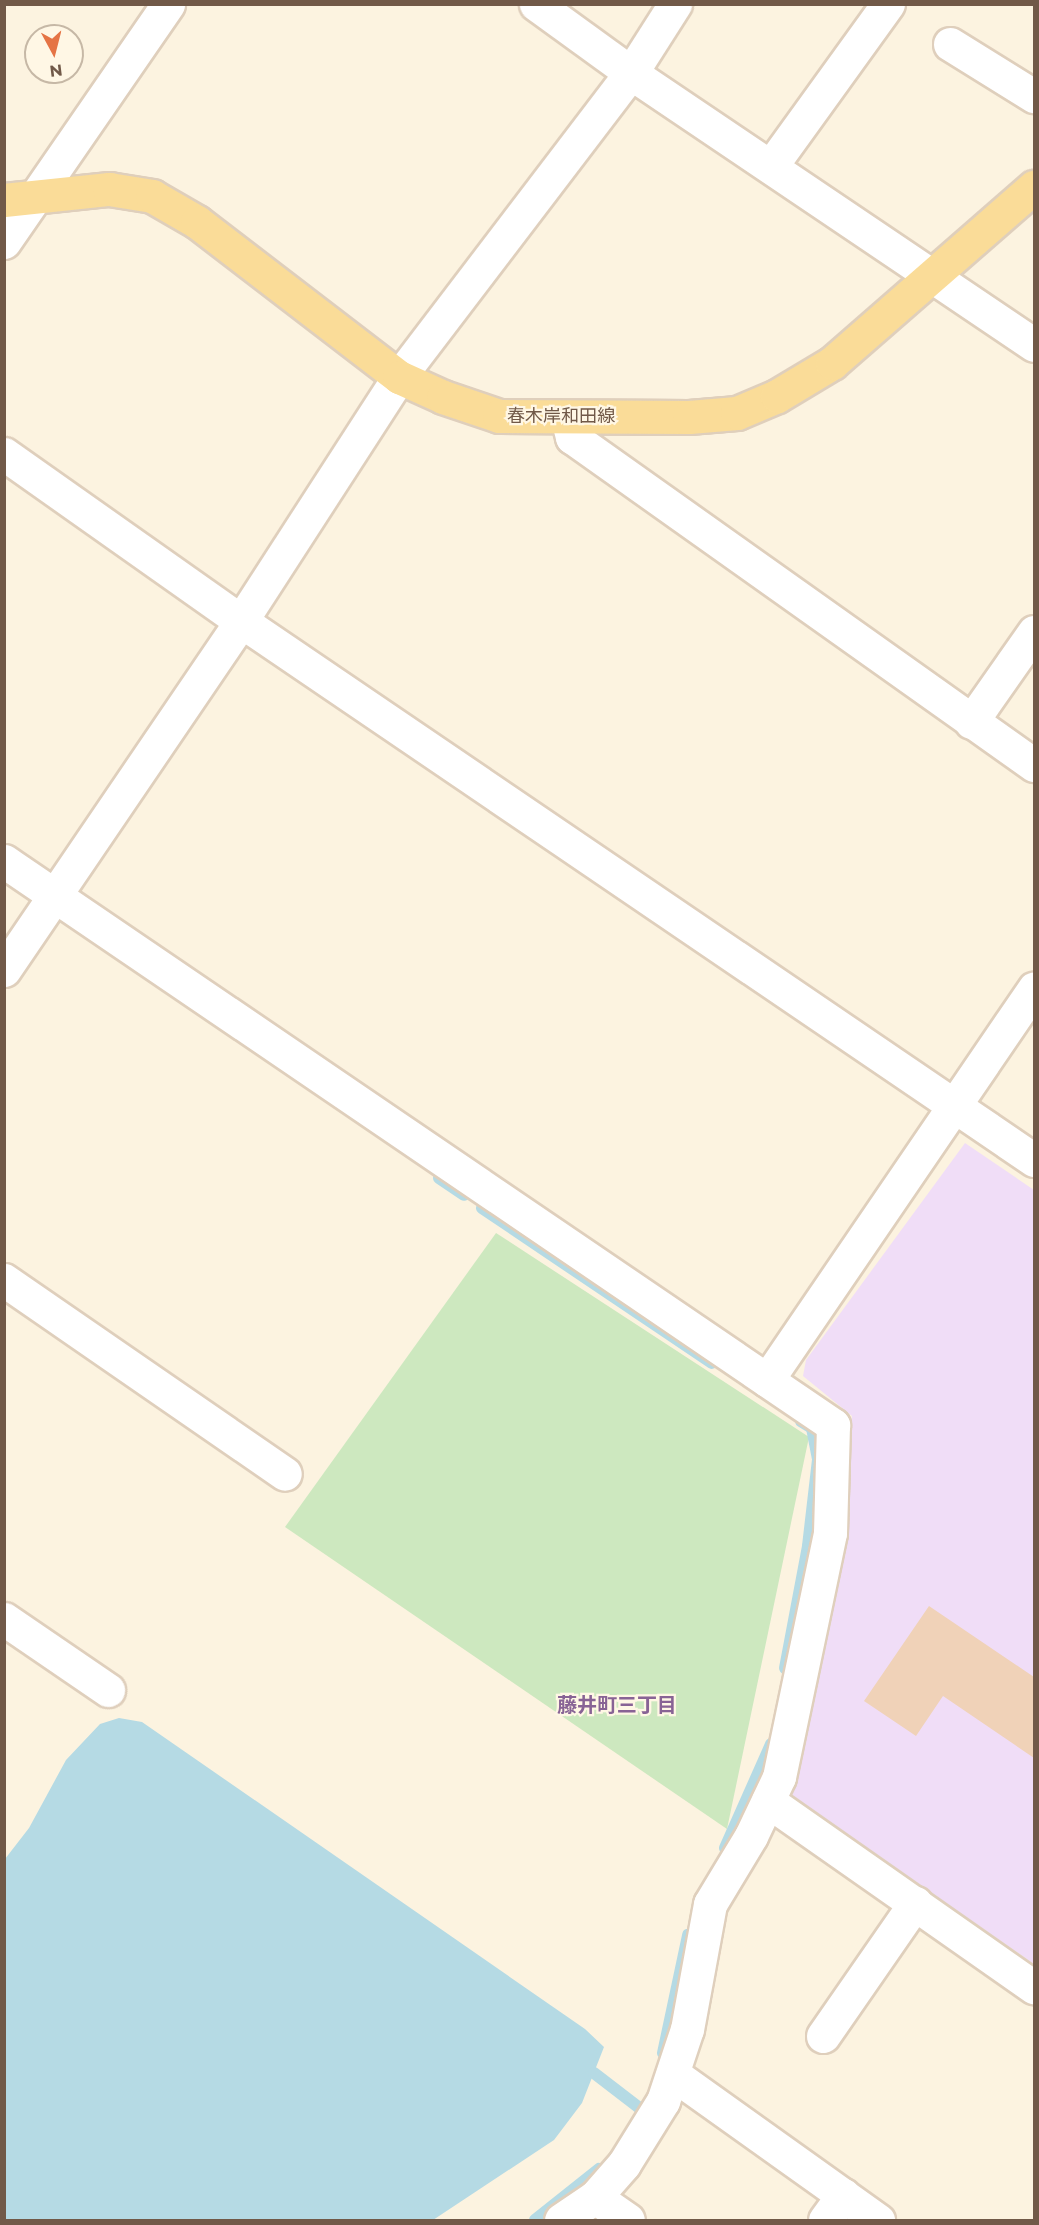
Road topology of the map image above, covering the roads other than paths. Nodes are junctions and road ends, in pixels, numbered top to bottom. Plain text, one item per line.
1 (168, 4) edge
2 (536, 4) edge
3 (675, 4) edge
4 (888, 4) edge
5 (950, 44) dead end
6 (631, 73) junction
7 (1035, 96) edge
8 (771, 166) junction
9 (1035, 187) edge
10 (20, 198) edge
11 (4, 242) edge
12 (932, 273) junction
13 (1035, 345) edge
14 (399, 377) junction
15 (567, 417) junction
16 (4, 454) edge
17 (241, 621) junction
18 (1035, 632) edge
19 (971, 722) junction
20 (1035, 765) edge
21 (4, 861) edge
22 (54, 897) junction
23 (4, 970) edge
24 (1035, 988) edge
25 (953, 1106) junction
26 (1035, 1160) edge
27 (4, 1280) edge
28 (767, 1380) junction
29 (285, 1474) dead end
30 (4, 1619) edge
31 (108, 1690) dead end
32 (768, 1802) junction
33 (915, 1903) junction
34 (1035, 1987) edge
35 (823, 2036) dead end
36 (673, 2074) junction
37 (595, 2197) junction
38 (834, 2208) edge
39 (561, 2220) edge
40 (628, 2220) edge
41 (878, 2220) edge

1 - 10 street
2 - 6 street
3 - 6 street
4 - 8 street
5 - 7 street
6 - 8 street
6 - 14 street
8 - 12 street
9 - 12 main road, 春木岸和田線
10 - 11 street
10 - 14 main road, 春木岸和田線
12 - 13 street
12 - 15 main road, 春木岸和田線
14 - 15 main road, 春木岸和田線
14 - 17 street
15 - 19 street
16 - 17 street
17 - 22 street
17 - 25 street
18 - 19 street
19 - 20 street
21 - 22 street
22 - 23 street
22 - 28 street
24 - 25 street
25 - 26 street
25 - 28 street
27 - 29 street
28 - 32 street
30 - 31 street
32 - 33 street
32 - 36 street
33 - 34 street
33 - 35 street
36 - 37 street
36 - 38 street
37 - 39 street
37 - 40 street
38 - 41 street

